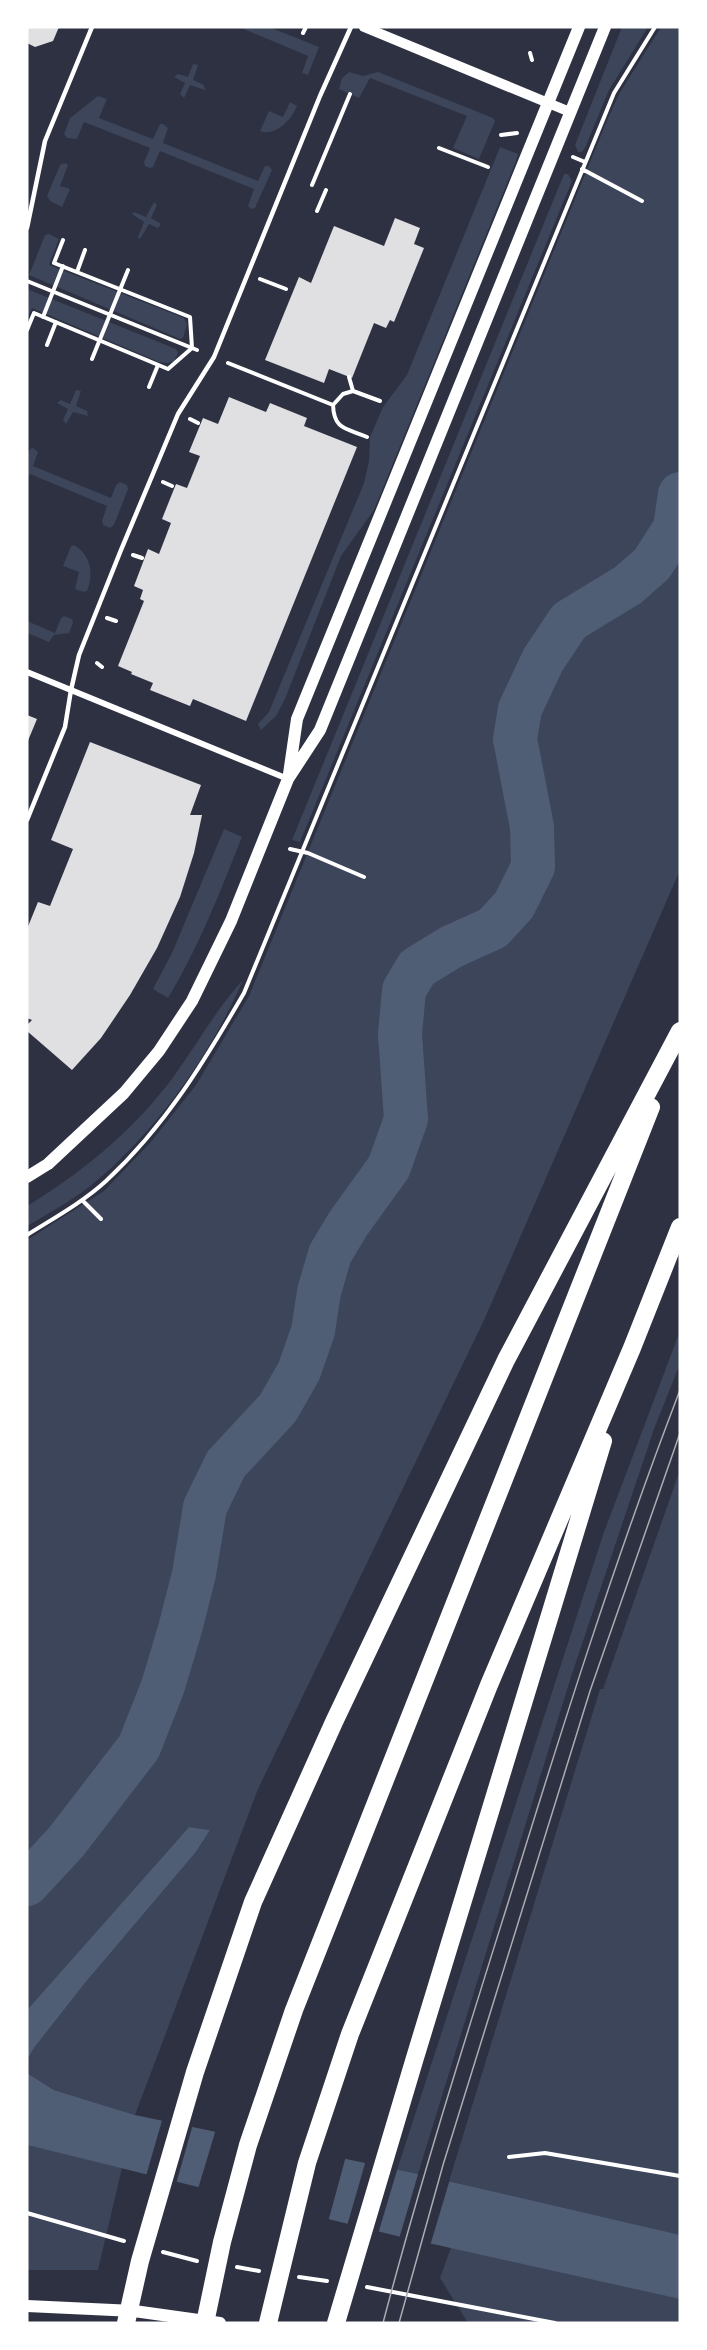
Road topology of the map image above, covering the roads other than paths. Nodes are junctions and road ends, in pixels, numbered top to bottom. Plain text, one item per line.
1 (92, 27) edge
2 (351, 27) edge
3 (364, 27) edge
4 (579, 27) edge
5 (605, 27) edge
6 (548, 103) junction
7 (570, 112) junction
8 (27, 228) edge
9 (27, 672) edge
10 (71, 690) junction
11 (288, 779) junction
12 (27, 820) edge
13 (680, 1033) edge
14 (27, 1177) edge
15 (680, 1227) edge
16 (632, 1348) junction
17 (27, 2306) edge
18 (126, 2323) edge
19 (205, 2323) edge
20 (220, 2323) edge
21 (268, 2323) edge
22 (336, 2323) edge

1 - 8 lane
2 - 10 lane
3 - 6 street
4 - 6 main road
5 - 7 main road
6 - 7 street
6 - 11 main road
7 - 11 main road
9 - 10 street
10 - 11 street
10 - 12 lane
11 - 14 main road
13 - 18 highway
13 - 19 highway
15 - 16 highway
16 - 21 highway
16 - 22 highway
17 - 20 main road

